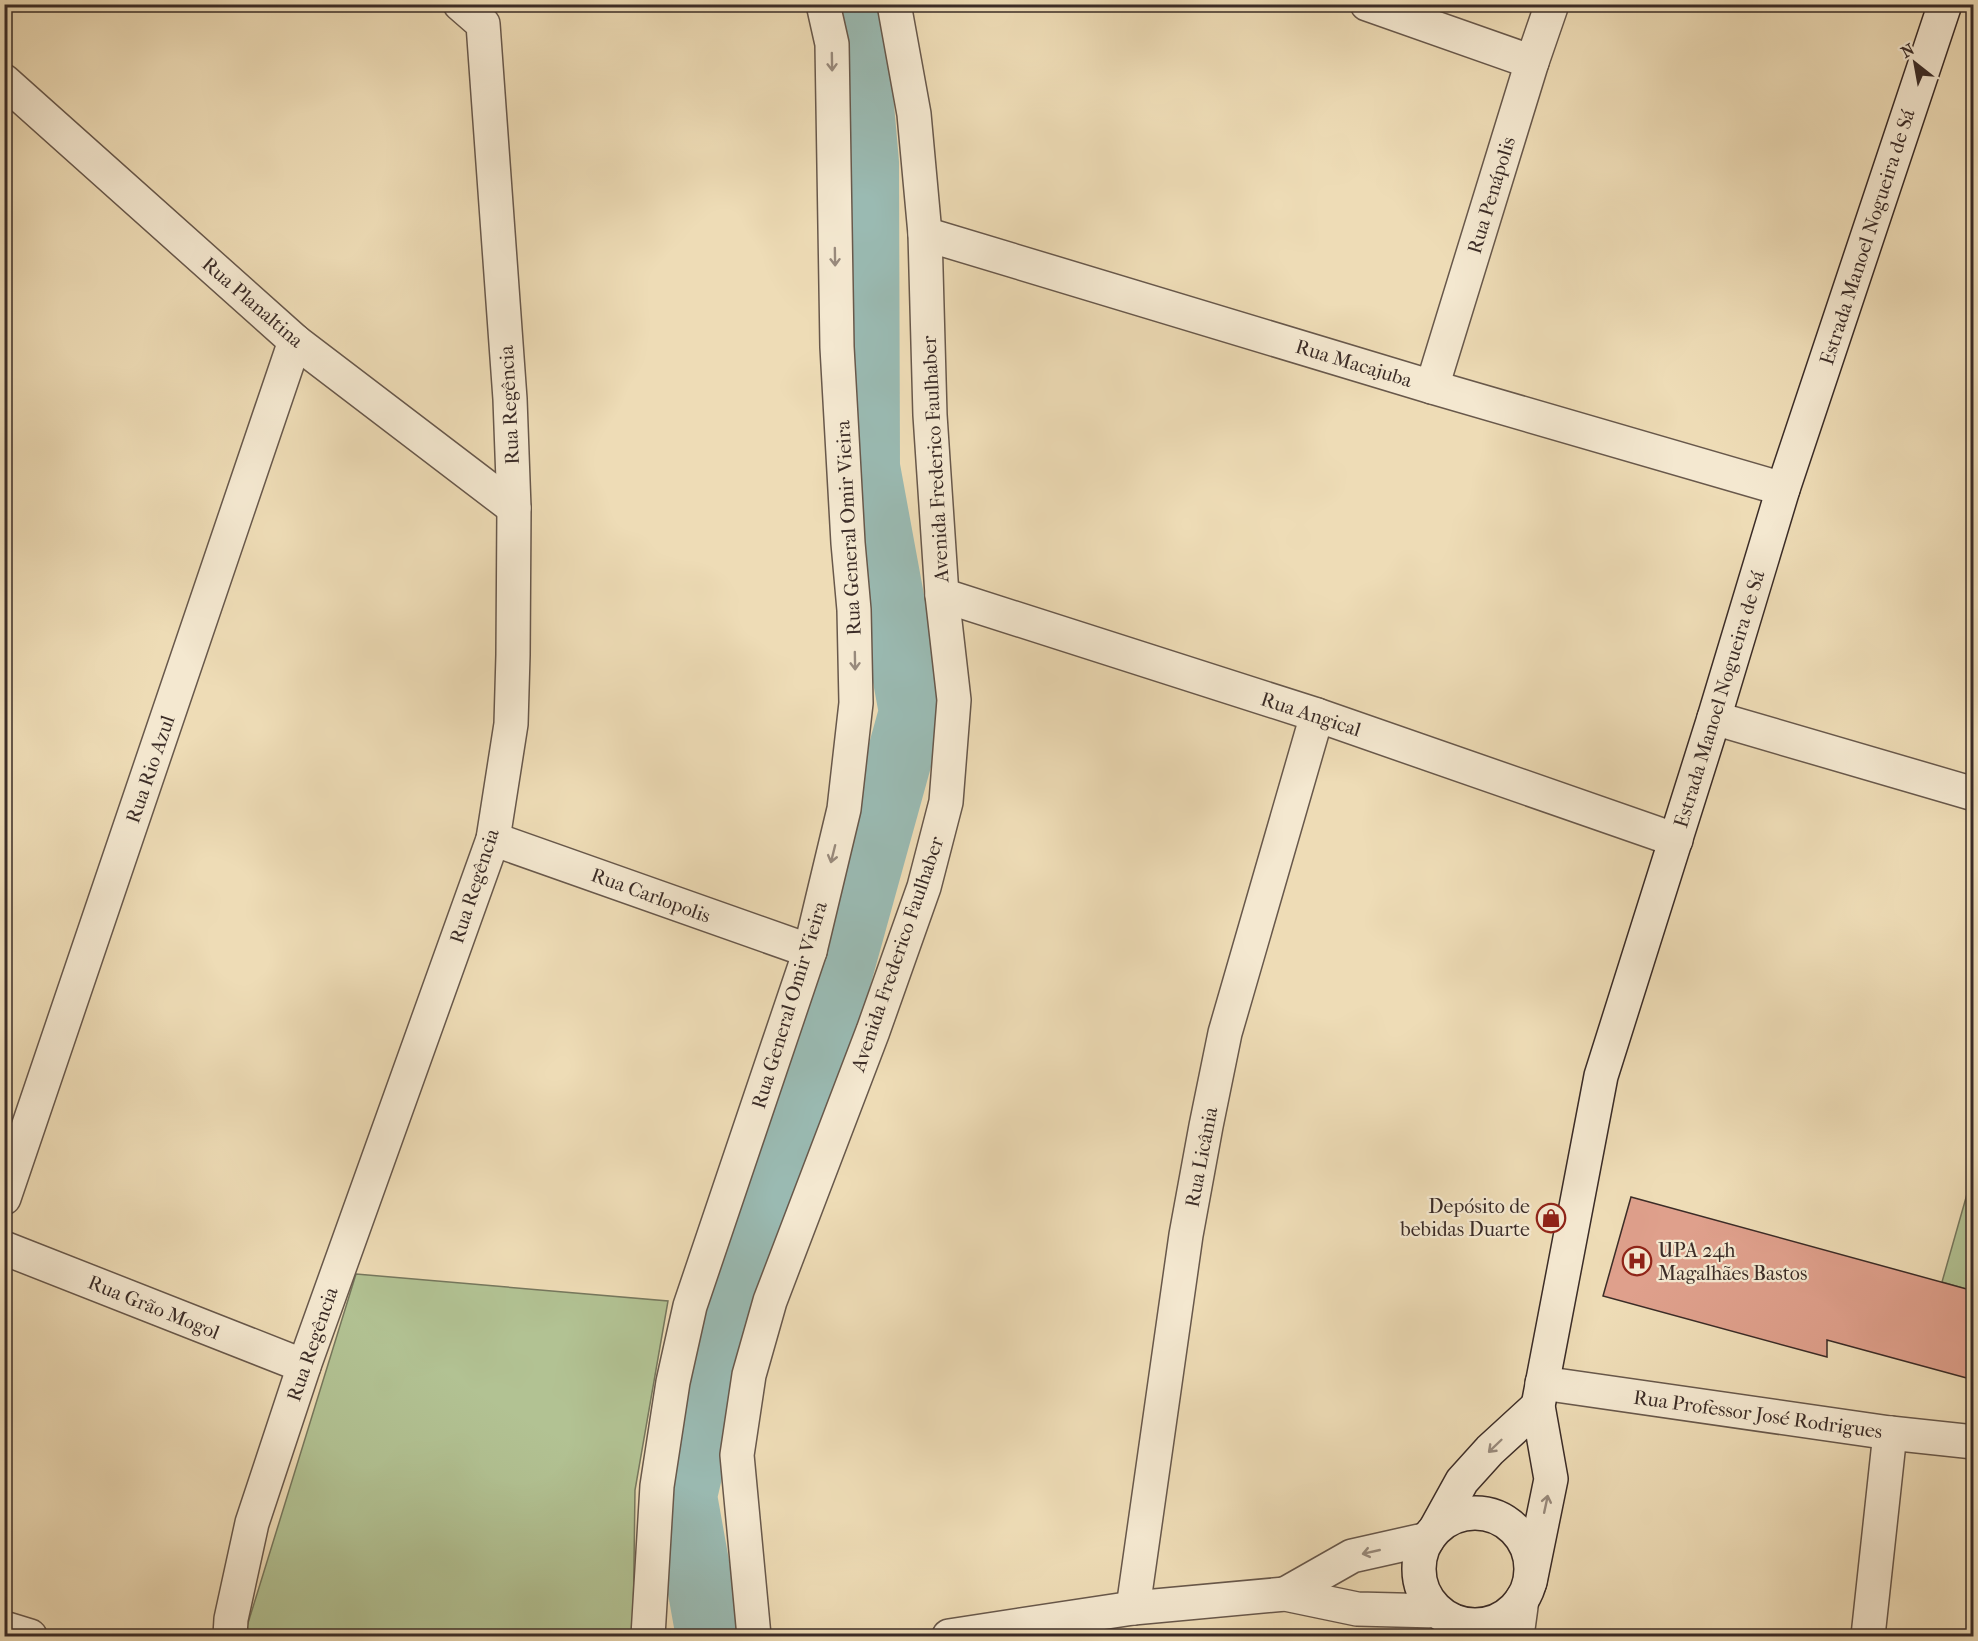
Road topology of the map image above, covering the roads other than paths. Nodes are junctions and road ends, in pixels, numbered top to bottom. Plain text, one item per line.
1 (824, 4) edge
2 (894, 4) edge
3 (1367, 4) edge
4 (1552, 4) edge
5 (1945, 4) edge
6 (481, 11) edge
7 (1532, 62) junction
8 (6, 87) edge
9 (925, 234) junction
10 (295, 341) junction
11 (1432, 387) junction
12 (1783, 489) junction
13 (513, 508) junction
14 (942, 594) junction
15 (1317, 715) junction
16 (1714, 717) junction
17 (1974, 794) edge
18 (493, 839) junction
19 (1676, 840) junction
20 (810, 951) junction
21 (4, 1198) edge
22 (4, 1248) edge
23 (304, 1366) junction
24 (1540, 1394) junction
25 (1890, 1433) junction
26 (1974, 1442) edge
27 (1432, 1533) junction
28 (1526, 1590) junction
29 (1286, 1594) junction
30 (1133, 1608) junction
31 (1448, 1623) edge
32 (4, 1628) edge
33 (30, 1636) edge
34 (230, 1636) edge
35 (648, 1636) edge
36 (754, 1636) edge
37 (949, 1636) edge
38 (1517, 1636) edge
39 (1868, 1636) edge

1 -> 20 street, Rua General Omir Vieira
2 - 9 street, Avenida Frederico Faulhaber
3 - 7 street
4 - 7 street, Rua Penápolis
5 - 12 street, Estrada Manoel Nogueira de Sá
6 - 13 street, Rua Regência
7 - 11 street, Rua Penápolis
8 - 10 street, Rua Planaltina
9 - 11 street, Rua Macajuba
9 - 14 street, Avenida Frederico Faulhaber
10 - 13 street, Rua Planaltina
10 - 21 street, Rua Rio Azul
11 - 12 street, Rua Macajuba
12 - 16 street, Estrada Manoel Nogueira de Sá
13 - 18 street, Rua Regência
14 - 15 street, Rua Angical
14 - 36 street, Avenida Frederico Faulhaber
15 - 19 street, Rua Angical
15 - 30 street, Rua Licânia
16 - 17 street
16 - 19 street, Estrada Manoel Nogueira de Sá
18 - 20 street, Rua Carlopolis
18 - 23 street, Rua Regência
19 - 24 street, Estrada Manoel Nogueira de Sá
20 - 35 street, Rua General Omir Vieira
22 - 23 street, Rua Grão Mogol
23 - 34 street, Rua Regência
24 - 25 street, Rua Professor José Rodrigues
24 -> 27 street
28 -> 24 street, Estrada Manoel Nogueira de Sá
25 - 26 street, Rua Professor José Rodrigues
25 - 39 street
27 - 28 street
27 -> 29 street
27 - 31 street
28 - 31 street
28 - 38 street
29 - 30 street
29 - 31 street
30 - 37 street
32 - 33 street

